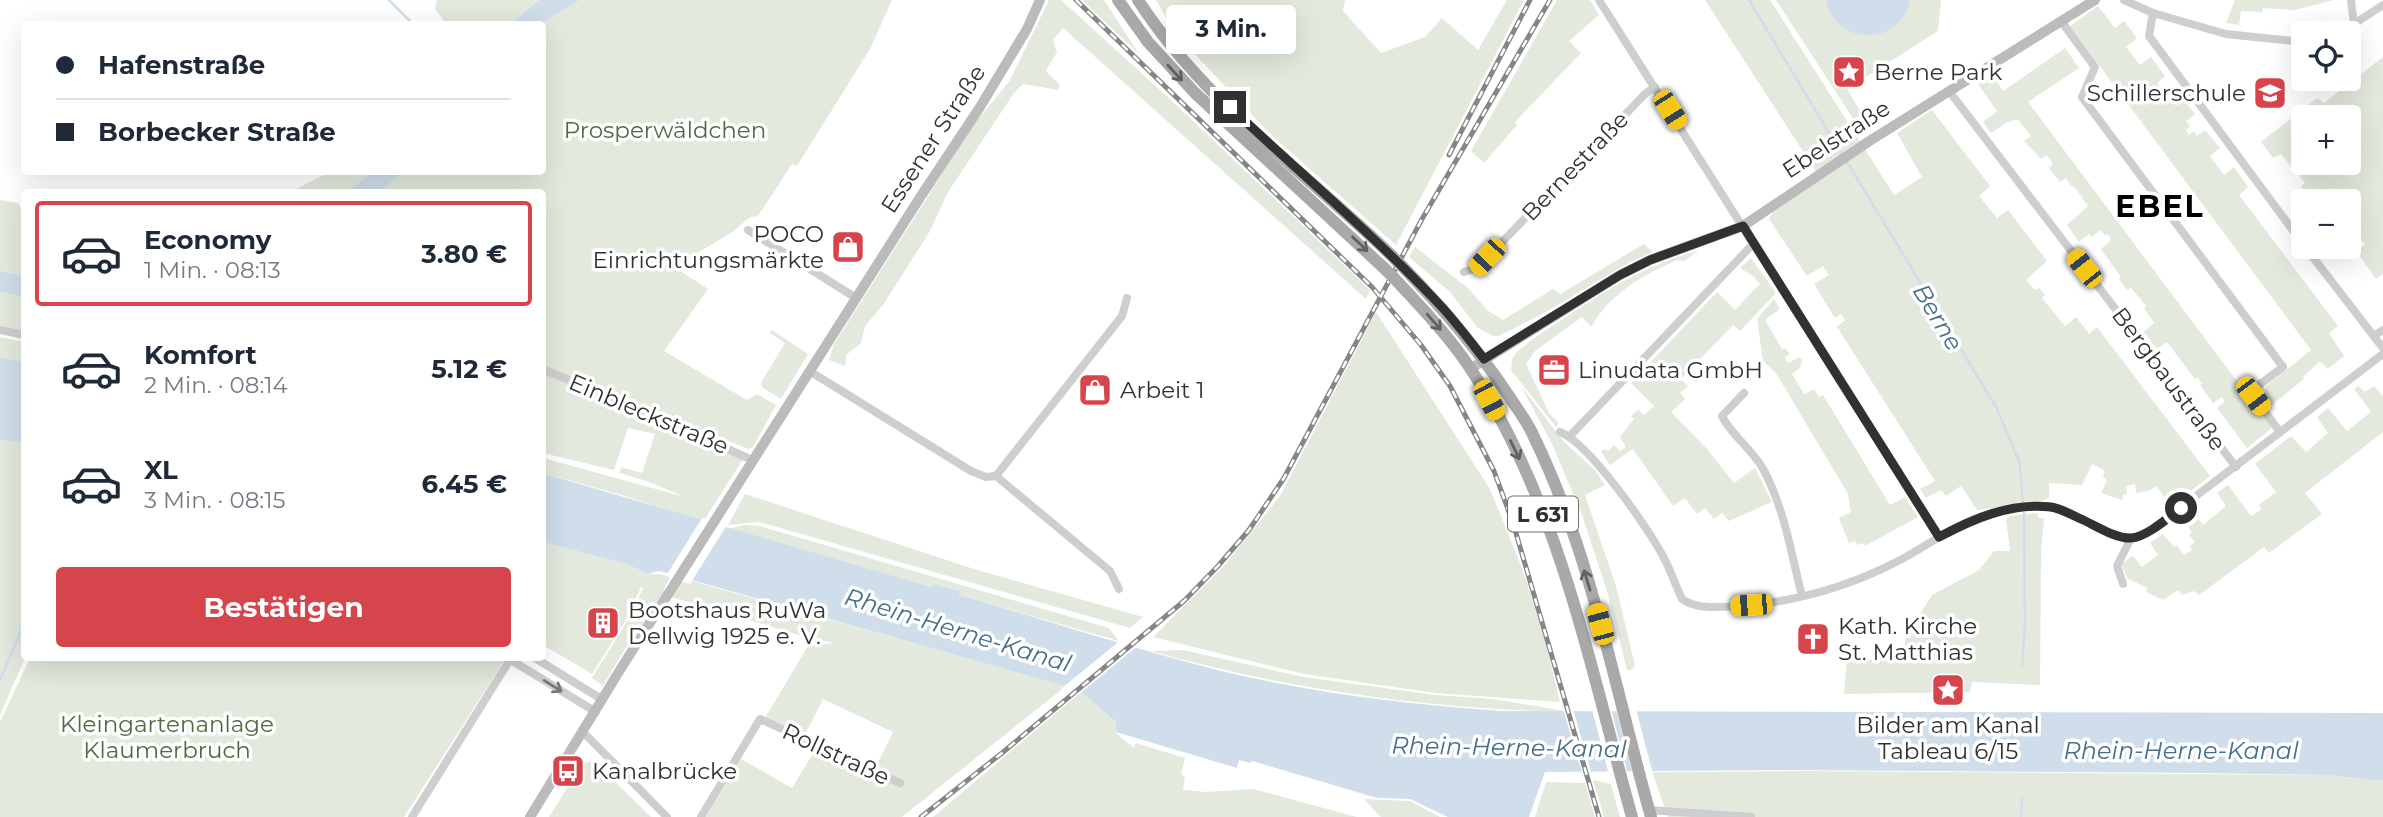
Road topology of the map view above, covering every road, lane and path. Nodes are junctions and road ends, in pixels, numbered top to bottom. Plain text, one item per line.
1 (1040, 0) edge
2 (1118, 0) edge
3 (1138, 0) edge
4 (1600, 0) edge
5 (2095, 0) edge
6 (2124, 0) edge
7 (2351, 0) edge
8 (2383, 5) edge
9 (2153, 13) junction
10 (2061, 21) junction
11 (2354, 21) edge
12 (2359, 21) edge
13 (2291, 41) edge
14 (1655, 88) junction
15 (1948, 91) junction
16 (1743, 226) junction
17 (2291, 227) edge
18 (748, 230) dead end
19 (1753, 244) junction
20 (2315, 259) edge
21 (1464, 272) dead end
22 (856, 298) junction
23 (1127, 298) dead end
24 (0, 330) edge
25 (2383, 330) edge
26 (21, 334) edge
27 (2374, 336) junction
28 (2383, 348) edge
29 (2383, 354) edge
30 (1484, 359) junction
31 (1470, 369) junction
32 (546, 371) edge
33 (811, 372) junction
34 (1744, 393) dead end
35 (1560, 432) dead end
36 (2280, 432) junction
37 (1570, 436) junction
38 (754, 461) junction
39 (2236, 467) junction
40 (996, 476) junction
41 (1939, 537) junction
42 (2131, 538) junction
43 (2123, 584) dead end
44 (1119, 589) dead end
45 (1802, 596) junction
46 (510, 661) edge
47 (514, 661) edge
48 (540, 661) edge
49 (603, 700) junction
50 (596, 712) junction
51 (583, 733) junction
52 (900, 783) dead end
53 (1650, 813) edge
54 (412, 817) edge
55 (530, 817) edge
56 (667, 817) edge
57 (701, 817) edge
58 (1632, 817) edge
59 (1751, 817) edge

1 - 22 main road, Essener Straße
2 -> 31 main road, L 631, bridge
3 - 30 main road, L 631, bridge
4 - 14 street
5 - 10 main road, Ebelstraße
6 - 9 street
7 - 11 street
8 - 12 street
9 - 13 street
9 - 17 street
10 - 15 main road, Ebelstraße
10 - 36 street
14 - 16 street
14 - 21 street, Bernestraße
15 - 16 main road, Ebelstraße
15 - 39 street, Bergbaustraße
16 - 19 street
16 - 30 main road, Ebelstraße
18 - 22 street
19 - 37 street
19 - 41 street
20 - 27 street
22 - 33 main road, Essener Straße
23 - 40 street
24 - 26 street
25 - 27 street
27 - 28 street
29 - 36 street
30 - 31 main road, Ebelstraße
53 -> 30 main road, L 631
31 -> 58 main road, L 631
32 - 38 street, Einbleckstraße
33 - 38 main road, Essener Straße
33 - 40 street
34 - 45 street
35 - 37 street
36 - 39 street
37 - 45 street
38 - 49 main road, Essener Straße
39 - 42 street
40 - 44 street
41 - 42 street
41 - 45 street
42 - 43 street
46 - 54 street
47 -> 50 street
48 - 49 street
49 - 50 main road, Essener Straße
50 - 51 main road, Essener Straße
51 - 55 main road, Essener Straße
51 - 56 street
52 - 57 street, Rollstraße
53 - 59 street

